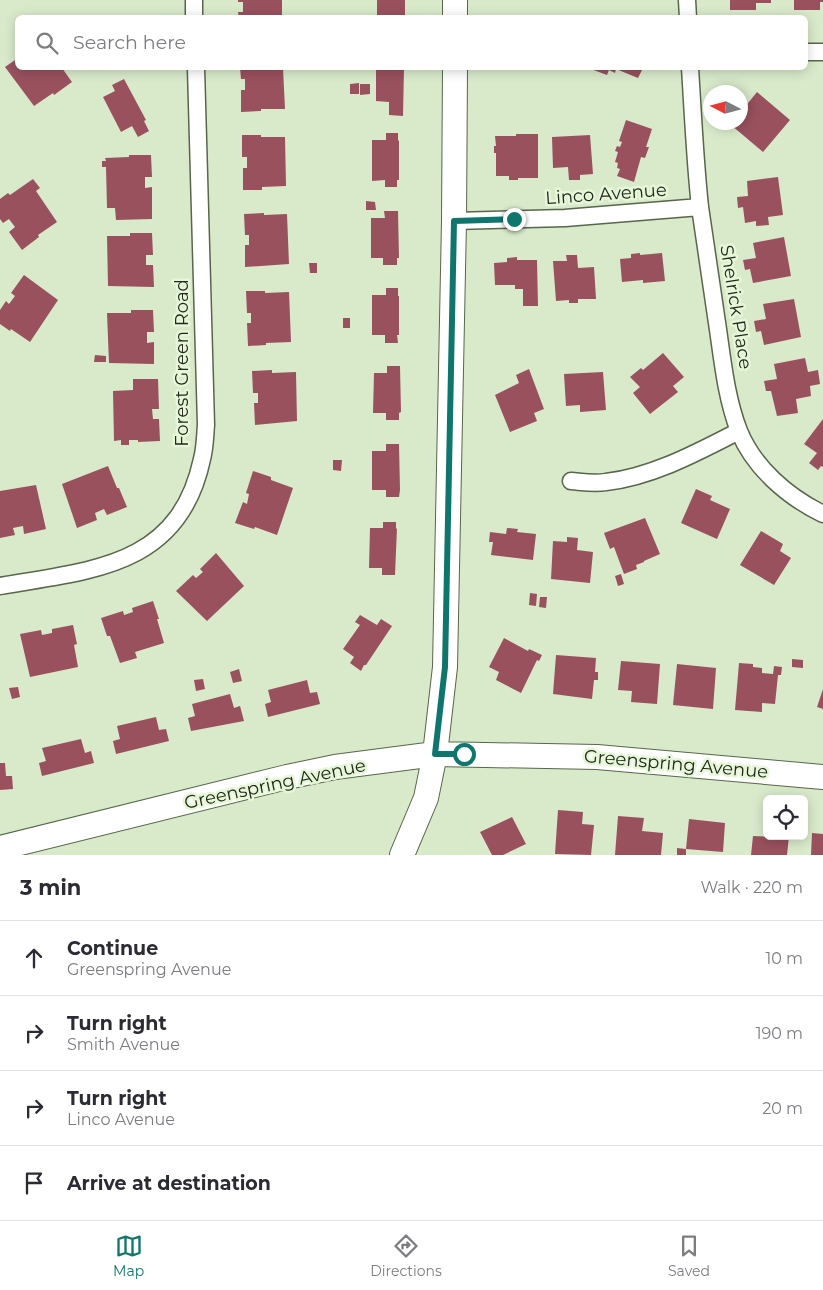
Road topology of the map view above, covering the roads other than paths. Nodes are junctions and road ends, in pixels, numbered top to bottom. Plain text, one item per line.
1 (194, 0) edge
2 (455, 0) edge
3 (687, 0) edge
4 (194, 15) edge
5 (455, 15) edge
6 (688, 15) edge
7 (808, 52) edge
8 (823, 52) edge
9 (196, 70) edge
10 (455, 70) edge
11 (690, 70) edge
12 (700, 207) junction
13 (454, 221) junction
14 (739, 431) junction
15 (571, 481) dead end
16 (823, 514) edge
17 (0, 586) edge
18 (435, 754) junction
19 (823, 777) edge
20 (0, 848) edge
21 (402, 855) edge

1 - 4 street
2 - 5 main road
3 - 6 street
7 - 8 street
9 - 17 street, Forest Green Road
10 - 13 main road
11 - 12 street, Shelrick Place
12 - 13 street, Linco Avenue
12 - 14 street, Shelrick Place
13 - 18 main road
14 - 15 street
14 - 16 street, Shelrick Place
18 - 19 main road, Greenspring Avenue
18 - 20 main road, Greenspring Avenue
18 - 21 main road

